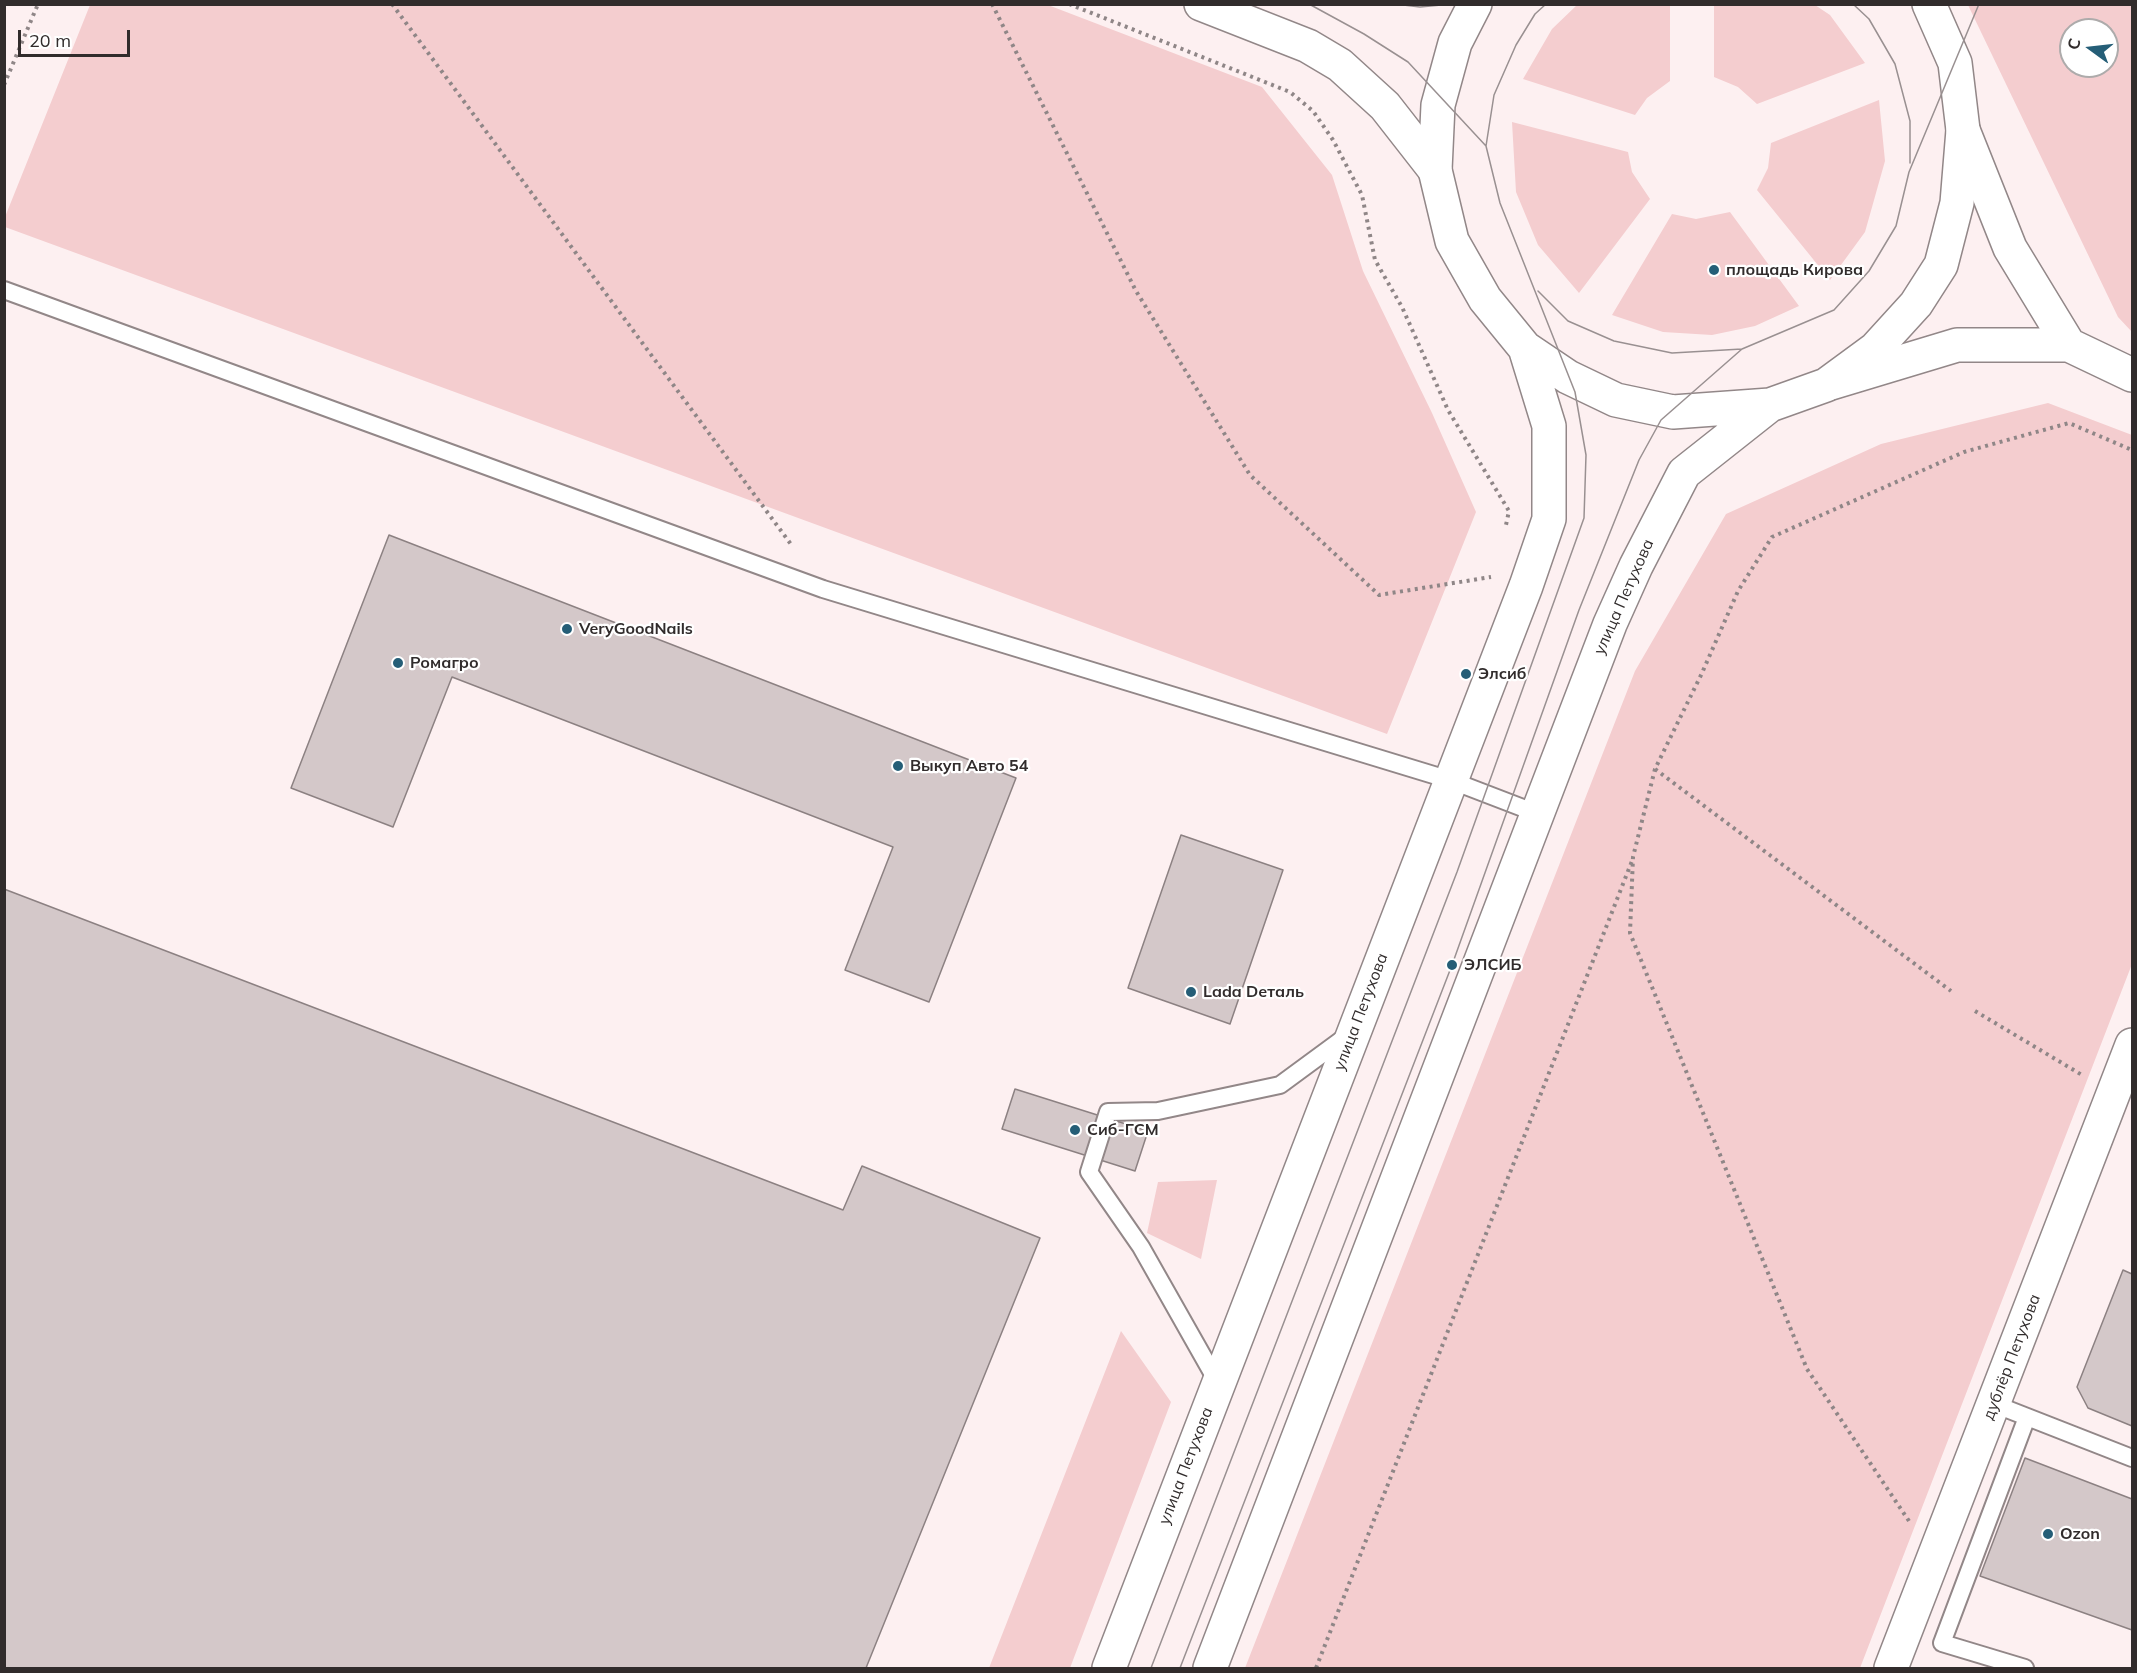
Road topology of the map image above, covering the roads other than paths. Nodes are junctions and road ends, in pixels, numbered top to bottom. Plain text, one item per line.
1 (1202, 4) edge
2 (1475, 4) edge
3 (1929, 4) edge
4 (1963, 130) junction
5 (1435, 170) junction
6 (4, 290) edge
7 (2069, 345) junction
8 (1526, 348) junction
9 (2133, 375) edge
10 (1826, 385) junction
11 (1770, 405) junction
12 (1450, 780) junction
13 (1536, 813) junction
14 (1353, 1031) junction
15 (2133, 1045) edge
16 (1218, 1383) junction
17 (1994, 1404) junction
18 (2027, 1417) junction
19 (2133, 1458) edge
20 (1109, 1668) edge
21 (1210, 1668) edge
22 (1891, 1668) edge
23 (2025, 1668) edge

1 - 5 main road
2 - 5 main road
3 - 4 main road
4 - 7 main road
4 - 10 main road
5 - 8 main road
6 - 12 lane
7 - 9 main road
7 - 10 main road
8 - 11 main road
8 - 12 main road, улица Петухова
10 - 11 main road
11 - 13 main road, улица Петухова
12 - 13 lane
12 - 14 main road, улица Петухова
13 - 21 main road, улица Петухова
14 - 16 main road, улица Петухова
14 - 16 lane
15 - 17 main road, дублёр Петухова
16 - 20 main road, улица Петухова
17 - 18 lane
17 - 22 main road, дублёр Петухова
18 - 19 lane
18 - 23 lane

